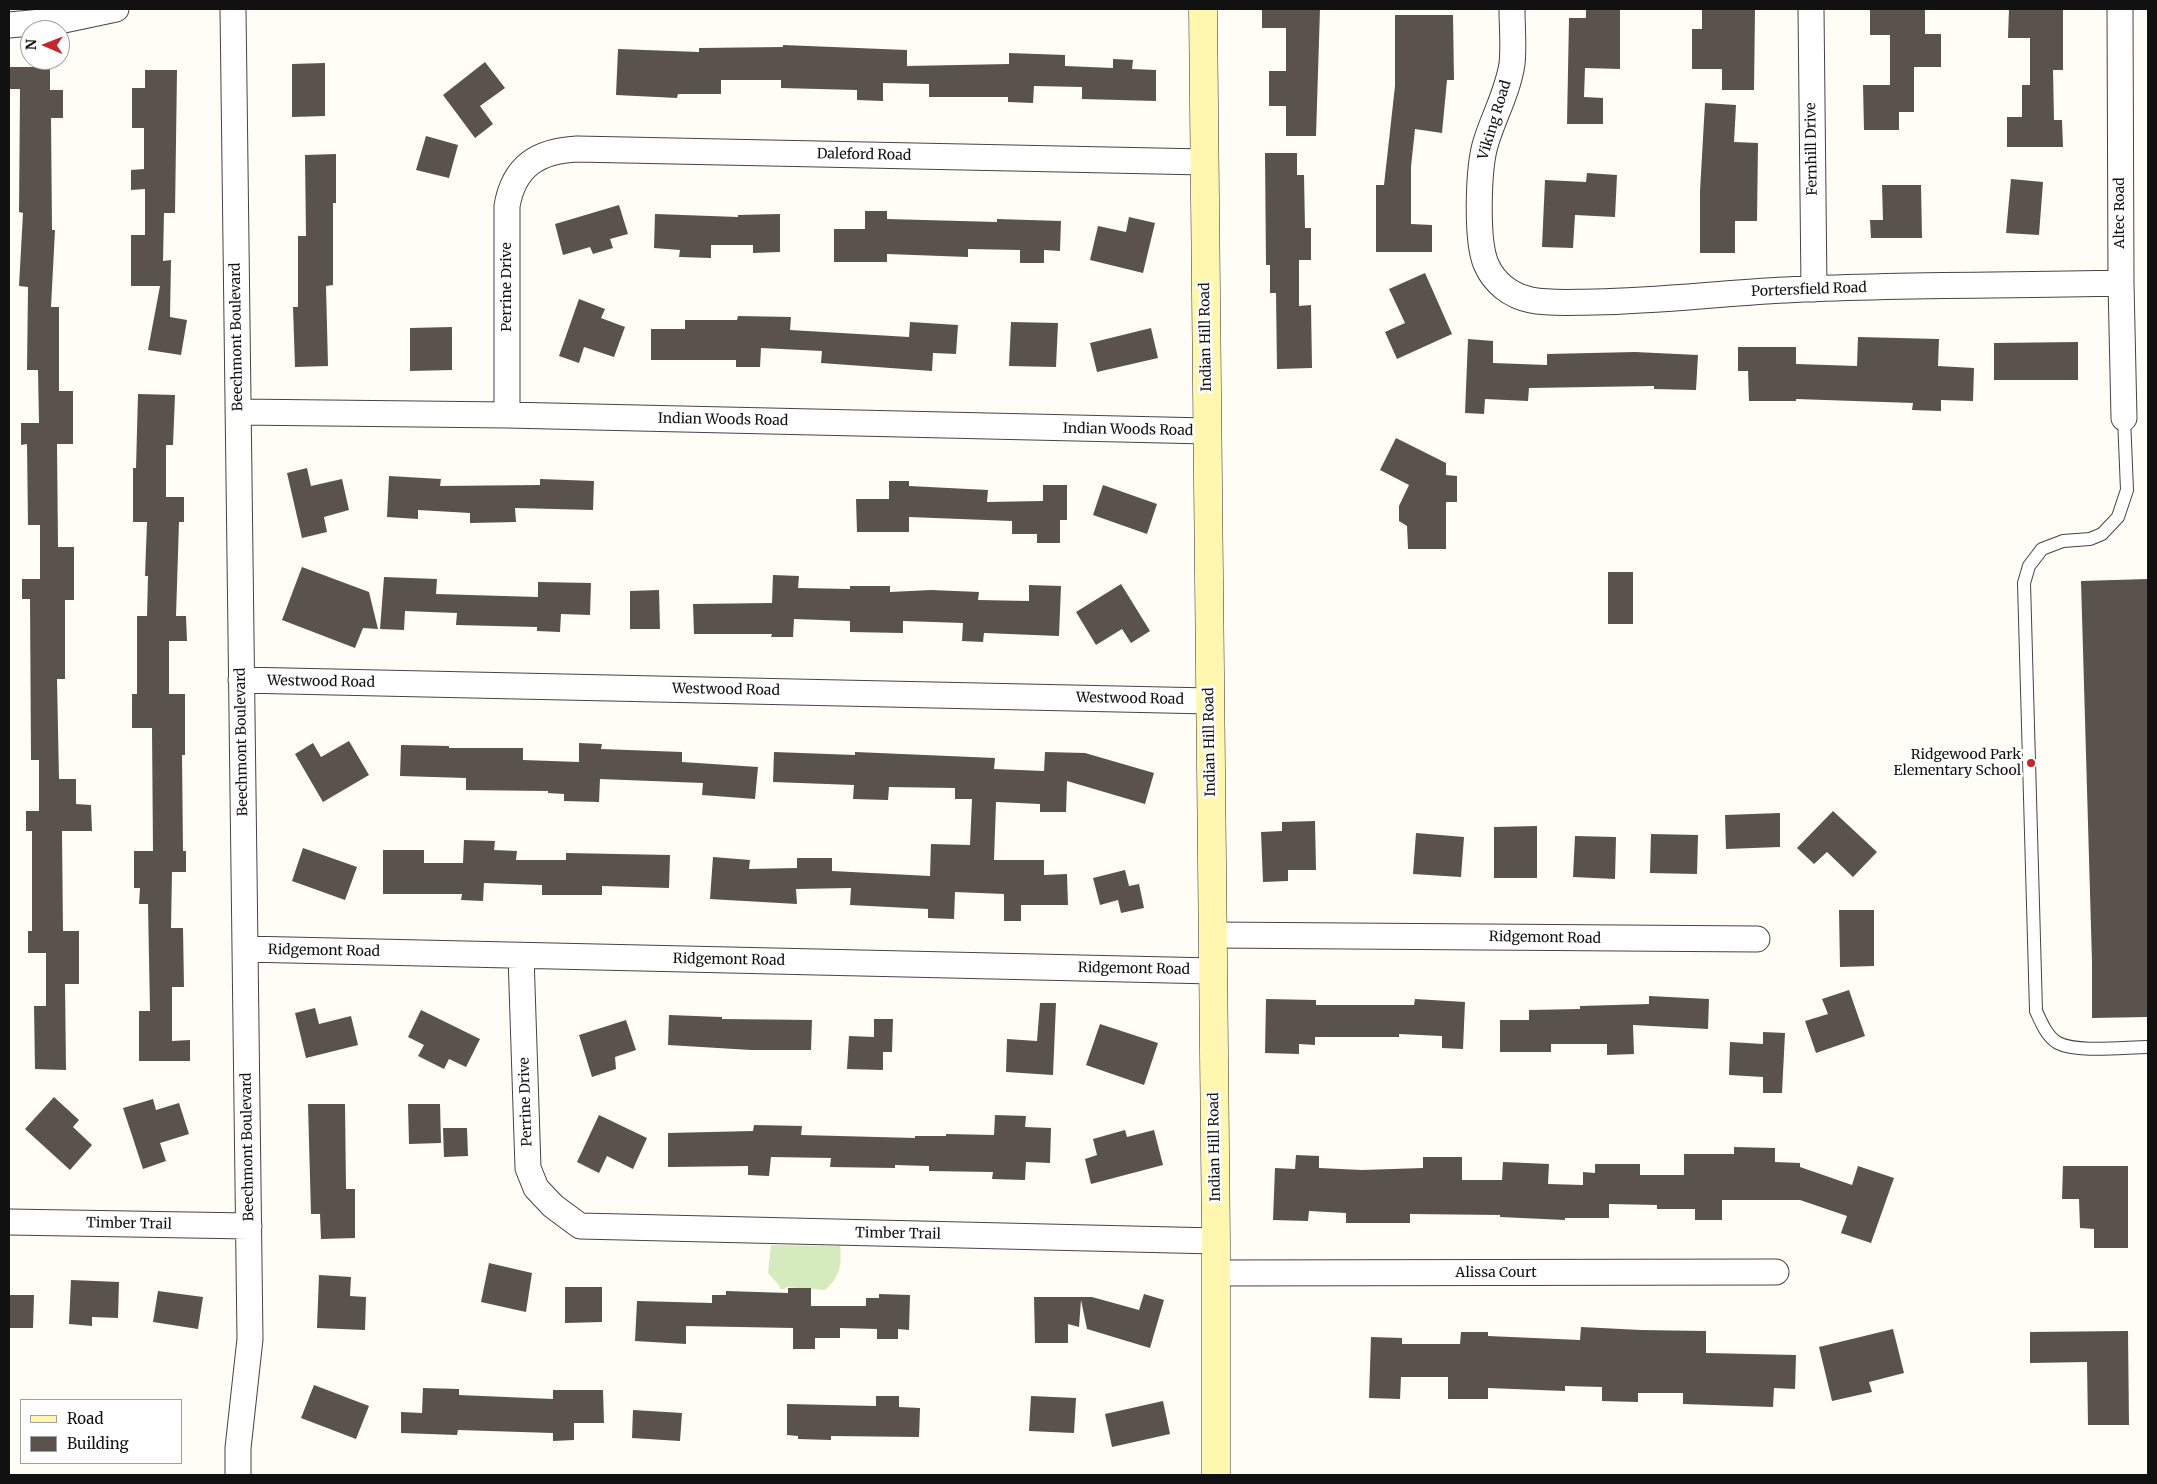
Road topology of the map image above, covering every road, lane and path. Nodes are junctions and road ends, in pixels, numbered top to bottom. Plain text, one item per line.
1 (116, 9) edge
2 (233, 9) edge
3 (1203, 9) edge
4 (1512, 9) edge
5 (1811, 9) edge
6 (2120, 9) edge
7 (9, 25) edge
8 (1205, 162) junction
9 (527, 164) joint
10 (2120, 283) junction
11 (1501, 285) joint
12 (1814, 289) junction
13 (238, 412) junction
14 (507, 415) junction
15 (2124, 418) joint
16 (1207, 431) junction
17 (241, 680) junction
18 (1210, 701) junction
19 (1213, 935) junction
20 (1757, 940) dead end
21 (245, 949) junction
22 (521, 956) junction
23 (1213, 970) junction
24 (2148, 1047) edge
25 (9, 1222) edge
26 (250, 1226) junction
27 (580, 1226) joint
28 (1216, 1241) junction
29 (1776, 1272) dead end
30 (1216, 1273) junction
31 (238, 1475) edge
32 (1216, 1475) edge

1 - 7 street
2 - 13 street, Beechmont Boulevard
3 - 8 street, Indian Hill Road
4 - 11 street, Viking Road
5 - 12 street, Fernhill Drive
6 - 10 street, Altec Road
8 - 9 street, Daleford Road
8 - 16 street, Indian Hill Road
9 - 14 street, Perrine Drive
10 - 12 street, Portersfield Road
10 - 15 street, Altec Road
11 - 12 street, Portersfield Road
13 - 14 street, Indian Woods Road
13 - 17 street, Beechmont Boulevard
14 - 16 street, Indian Woods Road
15 - 24 lane
16 - 18 street, Indian Hill Road
17 - 18 street, Westwood Road
17 - 21 street, Beechmont Boulevard
18 - 19 street, Indian Hill Road
19 - 20 street, Ridgemont Road
19 - 23 street, Indian Hill Road
21 - 22 street, Ridgemont Road
21 - 26 street, Beechmont Boulevard
22 - 23 street, Ridgemont Road
22 - 27 street, Perrine Drive
23 - 28 street, Indian Hill Road
25 - 26 street, Timber Trail
26 - 31 street, Beechmont Boulevard
27 - 28 street, Timber Trail
28 - 30 street, Indian Hill Road
29 - 30 street, Alissa Court
30 - 32 street, Indian Hill Road

